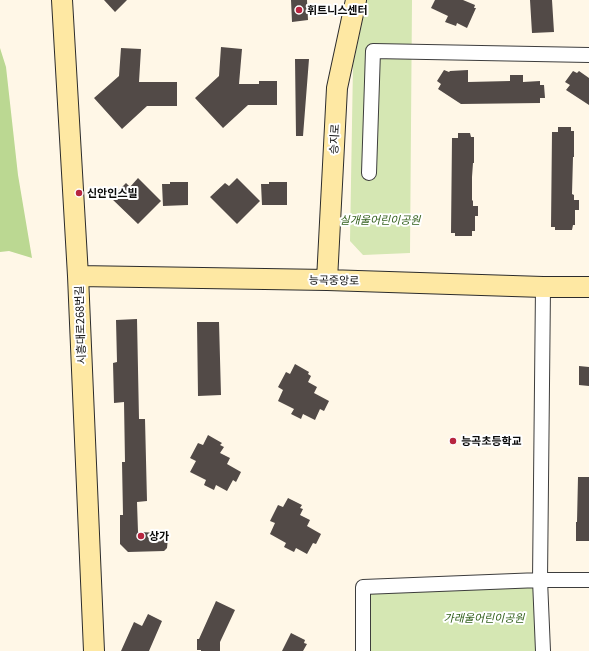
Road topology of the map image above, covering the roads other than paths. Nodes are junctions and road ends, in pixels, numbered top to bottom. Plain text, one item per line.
1 (62, 0) edge
2 (356, 0) edge
3 (589, 54) edge
4 (369, 173) dead end
5 (78, 276) junction
6 (327, 280) junction
7 (543, 287) junction
8 (589, 287) edge
9 (540, 580) junction
10 (589, 580) edge
11 (94, 651) edge
12 (363, 651) edge
13 (543, 651) edge

1 - 5 street, 시흥대로268번길
2 - 6 street, 승지로
3 - 4 street
5 - 6 street, 능곡중앙로
5 - 11 street, 시흥대로268번길
6 - 7 street, 능곡중앙로
7 - 8 street, 능곡중앙로
7 - 9 street
9 - 10 street
9 - 12 street
9 - 13 street

